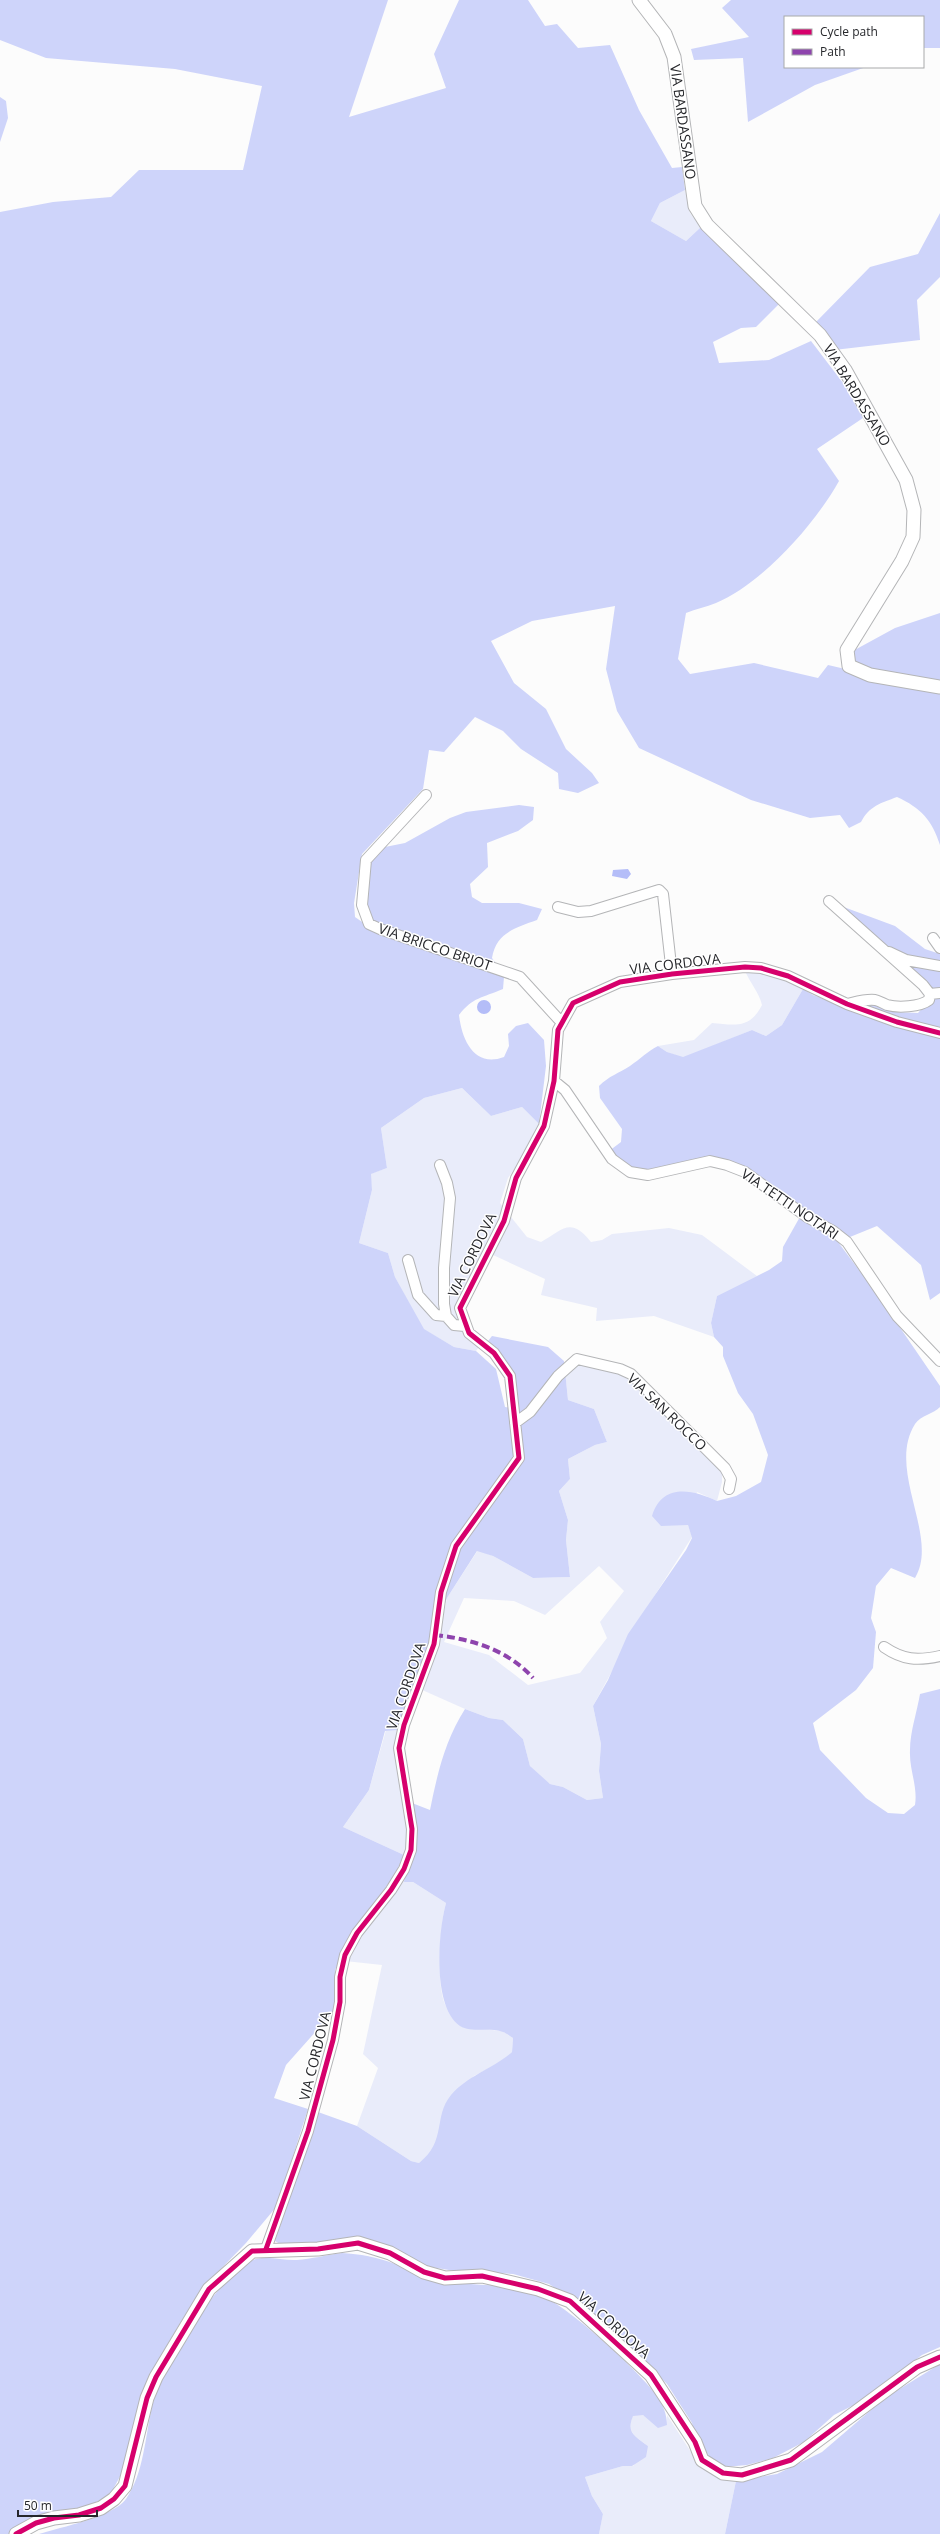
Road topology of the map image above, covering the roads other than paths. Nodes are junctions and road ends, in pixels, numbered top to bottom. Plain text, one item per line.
1 (639, 0) edge
2 (940, 687) edge
3 (426, 795) dead end
4 (829, 901) dead end
5 (558, 907) dead end
6 (933, 938) dead end
7 (940, 948) edge
8 (884, 950) junction
9 (940, 966) edge
10 (672, 974) junction
11 (935, 994) edge
12 (847, 1004) junction
13 (562, 1023) junction
14 (940, 1032) edge
15 (554, 1081) junction
16 (440, 1165) dead end
17 (408, 1260) dead end
18 (446, 1316) junction
19 (466, 1326) junction
20 (940, 1361) edge
21 (515, 1423) junction
22 (729, 1489) dead end
23 (884, 1647) dead end
24 (940, 1656) edge
25 (266, 2249) junction
26 (940, 2357) edge
27 (16, 2534) edge

1 - 2 street, VIA BARDASSANO
3 - 13 street, VIA BRICCO BRIOT
4 - 8 street
5 - 10 street
6 - 7 street
8 - 9 street
8 - 11 street
10 - 12 street, VIA CORDOVA
10 - 13 street, VIA CORDOVA
11 - 12 street
12 - 14 street, VIA CORDOVA
13 - 15 street, VIA CORDOVA
15 - 19 street, VIA CORDOVA
15 - 20 street, VIA TETTI NOTARI
16 - 18 street
17 - 18 street
18 - 19 street
19 - 21 street, VIA CORDOVA
21 - 22 street, VIA SAN ROCCO
21 - 25 street, VIA CORDOVA
23 - 24 street
25 - 26 street, VIA CORDOVA
25 - 27 street

